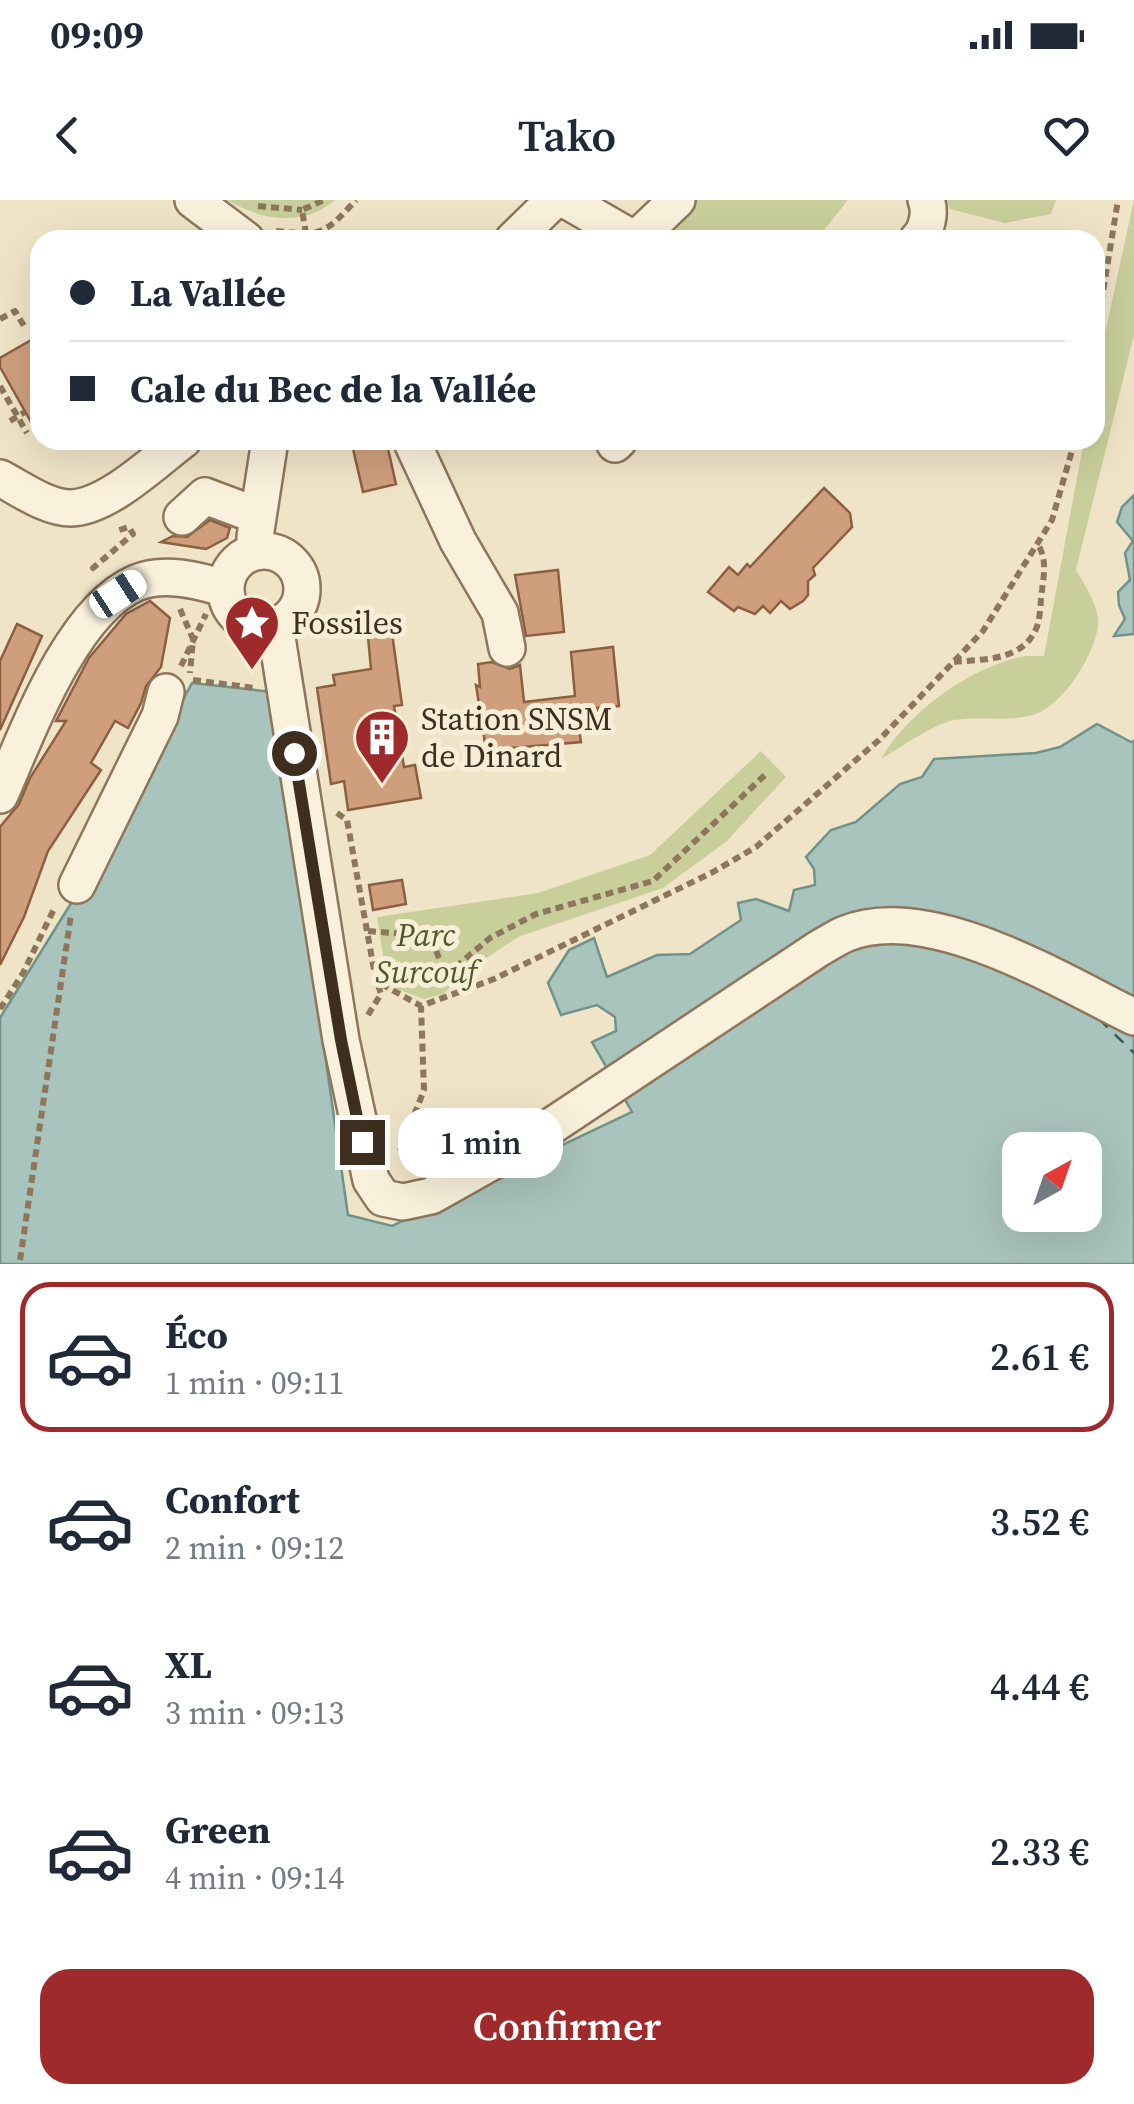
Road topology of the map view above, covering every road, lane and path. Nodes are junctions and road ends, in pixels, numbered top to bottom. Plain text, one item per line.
1 (193, 200) edge
2 (324, 200) edge
3 (356, 200) edge
4 (554, 200) edge
5 (566, 200) edge
6 (677, 200) edge
7 (926, 200) edge
8 (1118, 200) edge
9 (302, 210) junction
10 (243, 224) edge
11 (281, 230) edge
12 (305, 230) edge
13 (324, 230) edge
14 (523, 230) edge
15 (617, 230) edge
16 (645, 230) edge
17 (924, 230) edge
18 (1105, 279) edge
19 (0, 319) edge
20 (24, 326) dead end
21 (0, 386) edge
22 (22, 414) junction
23 (10, 421) dead end
24 (27, 433) dead end
25 (170, 450) edge
26 (268, 450) edge
27 (416, 450) edge
28 (1072, 450) edge
29 (0, 478) edge
30 (182, 516) dead end
31 (258, 516) junction
32 (111, 532) dead end
33 (1038, 545) junction
34 (255, 552) junction
35 (93, 568) dead end
36 (218, 587) junction
37 (182, 618) dead end
38 (275, 626) junction
39 (193, 639) junction
40 (507, 648) dead end
41 (953, 662) junction
42 (171, 684) joint
43 (273, 690) dead end
44 (767, 773) dead end
45 (299, 786) junction
46 (0, 795) edge
47 (78, 885) joint
48 (368, 931) junction
49 (376, 981) junction
50 (421, 1006) junction
51 (372, 1011) dead end
52 (1134, 1017) edge
53 (400, 1151) dead end
54 (20, 1260) dead end

1 - 10 street
2 - 9 path
3 - 13 path
4 - 14 street
5 - 15 street
6 - 16 street
7 - 17 street
8 - 18 path
9 - 10 path
9 - 12 path
10 - 11 path
19 - 20 path
21 - 22 path
22 - 23 path
22 - 24 path
25 - 29 street
26 - 31 street
27 - 40 street
28 - 33 path
30 - 31 street
31 - 34 street
32 - 35 path
33 - 41 path
33 - 41 path
34 - 36 street
34 - 38 street
36 - 38 street
36 - 39 path
36 - 46 street
37 - 39 path
38 - 45 street
39 - 42 path
39 - 43 path
41 - 50 path
42 - 47 street
44 - 48 path
45 - 48 path
45 - 52 street
47 - 54 path
48 - 49 path
49 - 50 path
49 - 51 path
50 - 53 path

